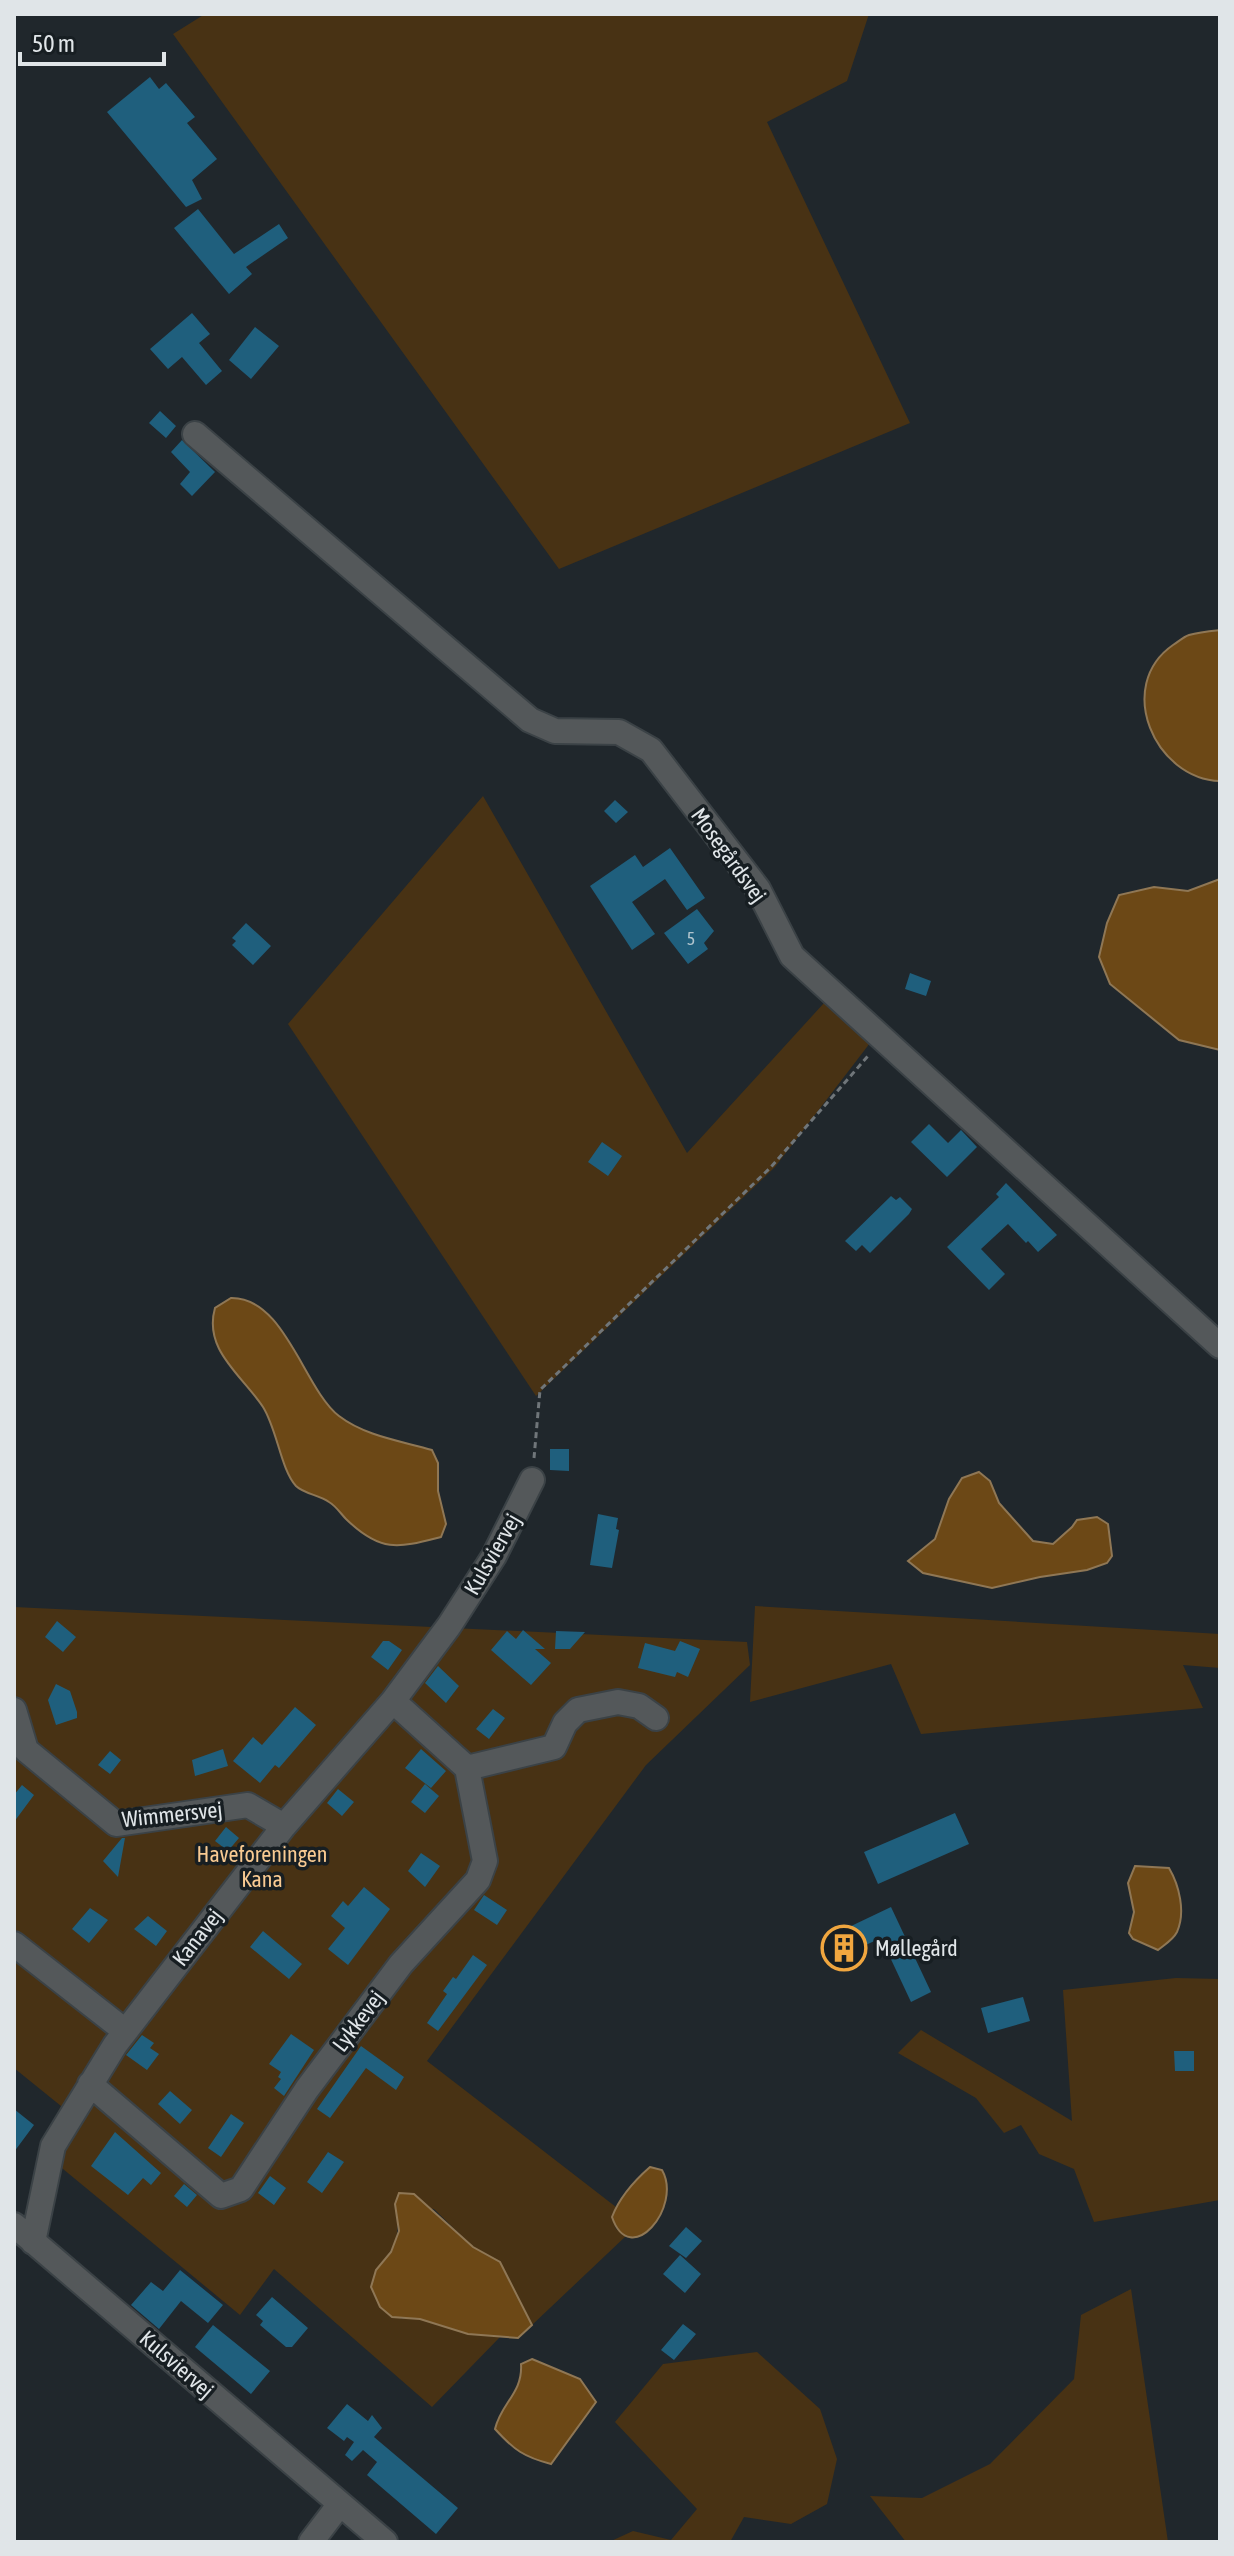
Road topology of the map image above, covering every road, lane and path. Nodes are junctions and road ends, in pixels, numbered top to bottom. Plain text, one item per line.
1 (195, 434) dead end
2 (883, 1038) junction
3 (1220, 1346) edge
4 (532, 1480) joint
5 (449, 1626) joint
6 (393, 1701) junction
7 (14, 1710) edge
8 (656, 1718) dead end
9 (20, 1757) edge
10 (467, 1768) junction
11 (284, 1826) junction
12 (14, 1944) edge
13 (125, 2031) junction
14 (90, 2084) junction
15 (14, 2225) edge
16 (33, 2242) junction
17 (340, 2504) junction
18 (311, 2542) edge
19 (385, 2542) edge

1 - 2 street, Mosegårdsvej
2 - 3 street, Mosegårdsvej
2 - 4 path
4 - 5 street, Kulsviervej
5 - 6 street, Kanavej
6 - 10 street
6 - 11 street, Kanavej
7 - 9 street, Wimmersvej
8 - 10 street
9 - 11 street, Wimmersvej
10 - 14 street, Lykkevej
11 - 13 street, Kanavej
12 - 13 street
13 - 14 street, Kanavej
14 - 16 street, Kanavej
15 - 16 street, Kulsviervej
16 - 17 street, Kulsviervej
17 - 18 street
17 - 19 street, Kulsviervej

